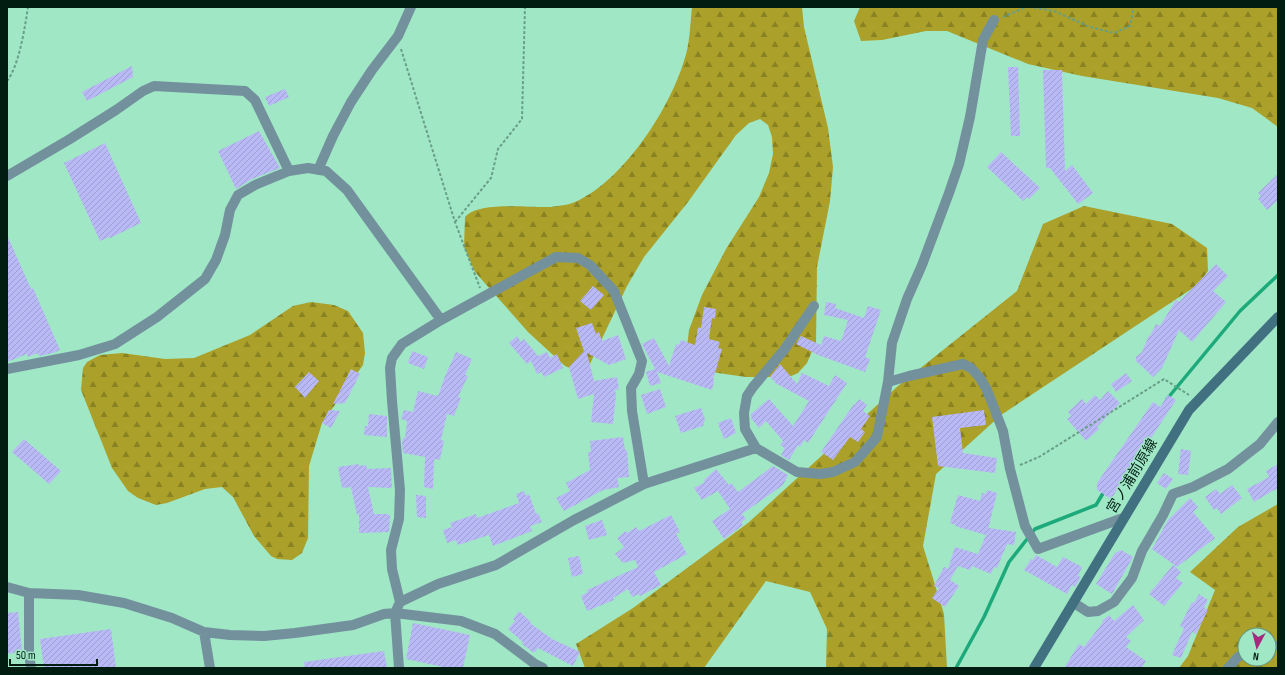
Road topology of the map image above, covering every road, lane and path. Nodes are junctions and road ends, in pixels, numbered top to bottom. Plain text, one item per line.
1 (28, 7) edge
2 (411, 7) edge
3 (525, 7) edge
4 (1028, 7) edge
5 (1132, 7) edge
6 (994, 20) joint
7 (398, 36) junction
8 (7, 81) edge
9 (318, 170) junction
10 (288, 171) junction
11 (7, 176) edge
12 (455, 222) junction
13 (484, 296) junction
14 (814, 306) dead end
15 (1278, 317) edge
16 (441, 320) junction
17 (7, 369) edge
18 (888, 382) junction
19 (1197, 400) junction
20 (1278, 422) edge
21 (756, 448) junction
22 (1010, 469) junction
23 (644, 484) junction
24 (1123, 518) junction
25 (7, 587) edge
26 (29, 592) junction
27 (400, 602) junction
28 (1074, 603) junction
29 (395, 613) junction
30 (204, 632) junction
31 (1237, 658) edge
32 (31, 668) edge
33 (210, 668) edge
34 (399, 668) edge
35 (543, 668) edge
36 (1034, 668) edge
37 (1228, 668) edge

1 - 8 path
2 - 7 street
3 - 12 path
4 - 5 path
4 - 6 path
6 - 18 street
7 - 9 street
7 - 12 path
9 - 10 street
9 - 16 street
10 - 11 street
10 - 17 street
12 - 13 path
13 - 16 street
13 - 23 street
14 - 21 street
15 - 19 main road, 宮ノ浦前原線
16 - 27 street
18 - 21 street
18 - 22 street
19 - 22 path
19 - 24 main road, 宮ノ浦前原線
20 - 28 street
21 - 23 street
22 - 24 street
23 - 27 street
24 - 28 main road, 宮ノ浦前原線
25 - 26 street
26 - 30 street
26 - 32 street
27 - 29 street
28 - 36 main road, 宮ノ浦前原線
29 - 30 street
29 - 34 street
29 - 35 street
30 - 33 street
31 - 37 street

